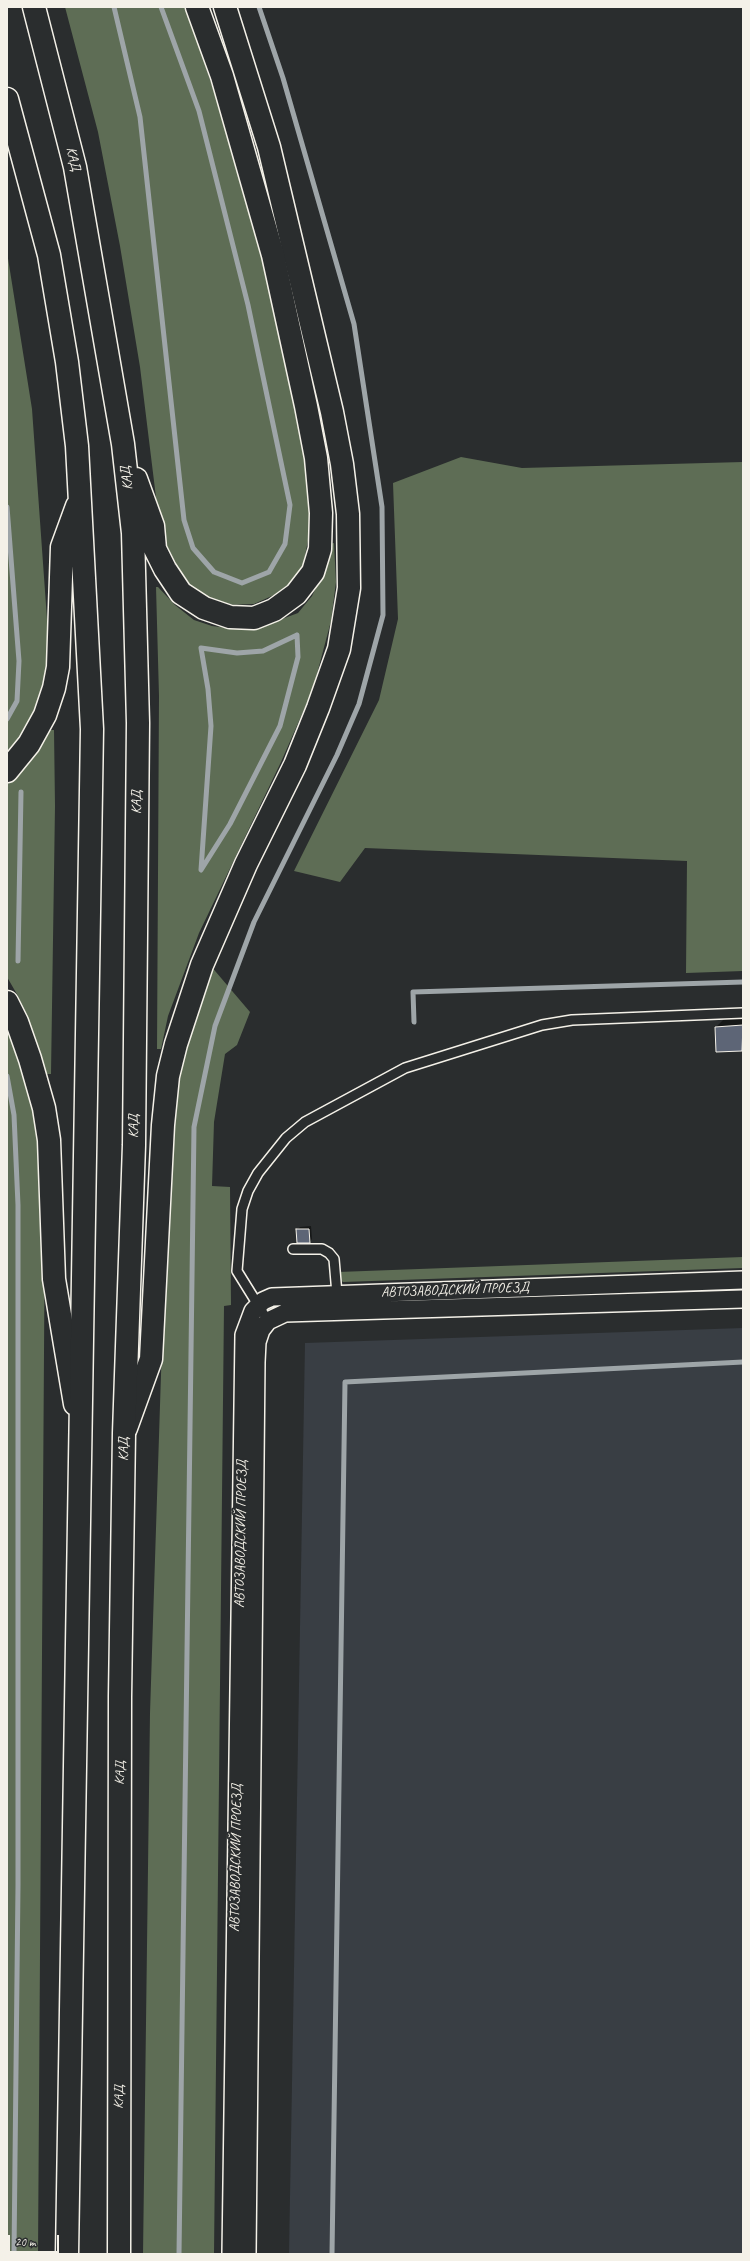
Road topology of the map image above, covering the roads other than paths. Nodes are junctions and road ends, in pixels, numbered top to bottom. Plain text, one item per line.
1 (34, 7) edge
2 (197, 7) edge
3 (225, 7) edge
4 (7, 99) edge
5 (124, 444) junction
6 (80, 498) junction
7 (7, 770) edge
8 (7, 1002) edge
9 (743, 1013) edge
10 (293, 1249) dead end
11 (743, 1280) edge
12 (337, 1294) junction
13 (743, 1299) edge
14 (258, 1306) junction
15 (268, 1321) junction
16 (79, 1427) junction
17 (124, 1433) junction
18 (67, 2254) edge
19 (119, 2254) edge
20 (231, 2254) edge
21 (247, 2254) edge

1 - 5 main road, КАД
2 - 5 main road
3 - 17 main road
4 - 6 main road
5 - 17 main road, КАД
6 - 7 main road
6 - 16 main road
8 - 16 main road
9 - 14 lane
10 - 12 lane
11 - 12 street, АВТОЗАВОДСКИЙ ПРОЕЗД
12 - 14 street, АВТОЗАВОДСКИЙ ПРОЕЗД
13 - 15 street, АВТОЗАВОДСКИЙ ПРОЕЗД
14 - 15 lane
14 - 20 street, АВТОЗАВОДСКИЙ ПРОЕЗД
15 - 21 street, АВТОЗАВОДСКИЙ ПРОЕЗД
16 - 18 main road
17 - 19 main road, КАД

